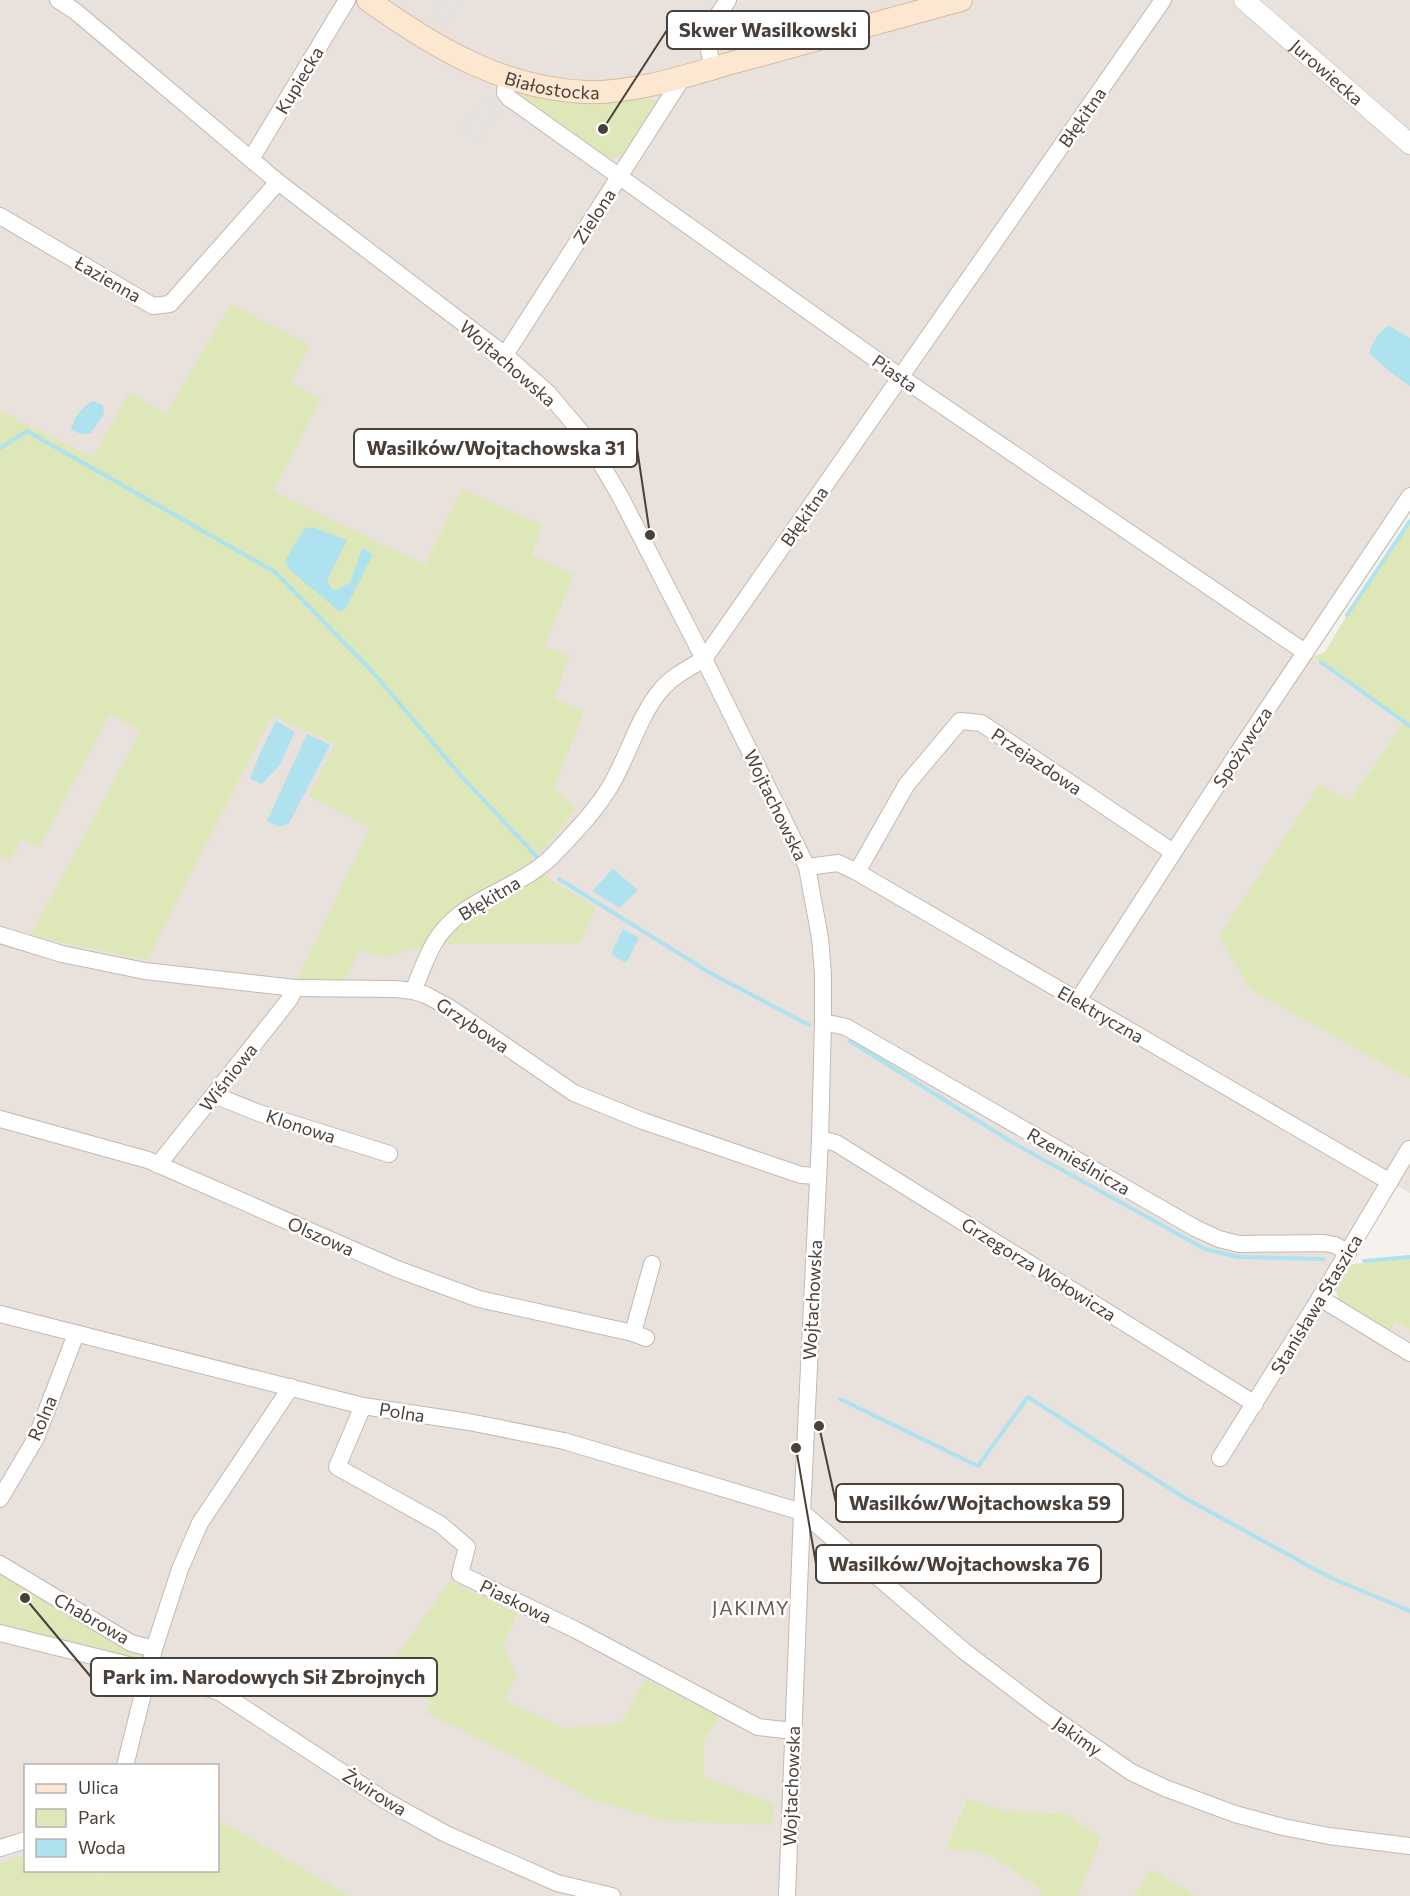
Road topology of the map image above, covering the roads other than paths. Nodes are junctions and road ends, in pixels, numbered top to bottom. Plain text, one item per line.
1 (58, 0) edge
2 (347, 0) edge
3 (368, 0) edge
4 (728, 0) edge
5 (961, 0) edge
6 (1163, 0) edge
7 (1244, 0) edge
8 (713, 68) junction
9 (507, 76) junction
10 (683, 77) junction
11 (1410, 144) edge
12 (251, 159) junction
13 (620, 177) junction
14 (278, 182) junction
15 (0, 216) edge
16 (505, 355) junction
17 (902, 378) junction
18 (1410, 496) edge
19 (1305, 652) junction
20 (704, 659) junction
21 (1173, 852) junction
22 (807, 867) junction
23 (857, 872) junction
24 (0, 935) edge
25 (295, 988) junction
26 (419, 993) junction
27 (1078, 1000) junction
28 (823, 1022) junction
29 (214, 1095) junction
30 (0, 1119) edge
31 (820, 1139) junction
32 (1409, 1149) edge
33 (389, 1154) dead end
34 (158, 1165) junction
35 (818, 1176) junction
36 (1390, 1182) junction
37 (1348, 1253) junction
38 (651, 1264) dead end
39 (1320, 1298) junction
40 (0, 1314) edge
41 (76, 1334) junction
42 (1410, 1353) edge
43 (291, 1387) junction
44 (1255, 1404) junction
45 (363, 1406) junction
46 (1220, 1458) dead end
47 (0, 1499) edge
48 (802, 1512) junction
49 (0, 1564) edge
50 (0, 1633) edge
51 (154, 1649) junction
52 (148, 1671) junction
53 (793, 1731) junction
54 (125, 1764) edge
55 (24, 1841) edge
56 (1410, 1846) edge
57 (0, 1848) edge
58 (612, 1896) edge
59 (787, 1896) edge

1 - 12 street, Wojtachowska
2 - 12 street, Kupiecka
3 - 9 main road, Białostocka
4 - 8 street
5 - 8 main road, Białostocka
6 - 17 street, Błękitna
7 - 11 street, Jurowiecka
8 - 10 main road, Białostocka
9 - 10 main road, Białostocka
9 - 13 street, Piasta
10 - 13 street, Zielona
12 - 14 street, Wojtachowska
13 - 16 street, Zielona
13 - 17 street, Piasta
14 - 15 street, Łazienna
14 - 16 street, Wojtachowska
16 - 20 street, Wojtachowska
17 - 19 street, Piasta
17 - 20 street, Błękitna
18 - 19 street, Spożywcza
19 - 21 street, Spożywcza
20 - 22 street, Wojtachowska
20 - 26 street, Błękitna
21 - 23 street, Przejazdowa
21 - 27 street, Spożywcza
22 - 23 street, Elektryczna
22 - 28 street, Wojtachowska
23 - 27 street, Elektryczna
24 - 25 street, Grzybowa
25 - 26 street, Grzybowa
25 - 29 street, Wiśniowa
26 - 35 street, Grzybowa
27 - 36 street, Elektryczna
28 - 31 street, Wojtachowska
28 - 37 street, Rzemieślnicza
29 - 33 street, Klonowa
29 - 34 street, Wiśniowa
30 - 34 street, Olszowa
31 - 35 street, Wojtachowska
31 - 44 street, Grzegorza Wołowicza
32 - 36 street, Stanisława Staszica
34 - 38 street, Olszowa
35 - 48 street, Wojtachowska
36 - 37 street, Stanisława Staszica
37 - 39 street, Stanisława Staszica
39 - 42 street
39 - 44 street, Stanisława Staszica
40 - 41 street, Polna
41 - 43 street, Polna
41 - 47 street, Rolna
43 - 45 street, Polna
43 - 51 street
44 - 46 street, Stanisława Staszica
45 - 48 street, Polna
45 - 53 street, Piaskowa
48 - 53 street, Wojtachowska
48 - 56 street, Jakimy
49 - 51 street, Chabrowa
50 - 52 street, Żwirowa
51 - 52 street
52 - 54 street
52 - 58 street, Żwirowa
53 - 59 street, Wojtachowska
55 - 57 street

